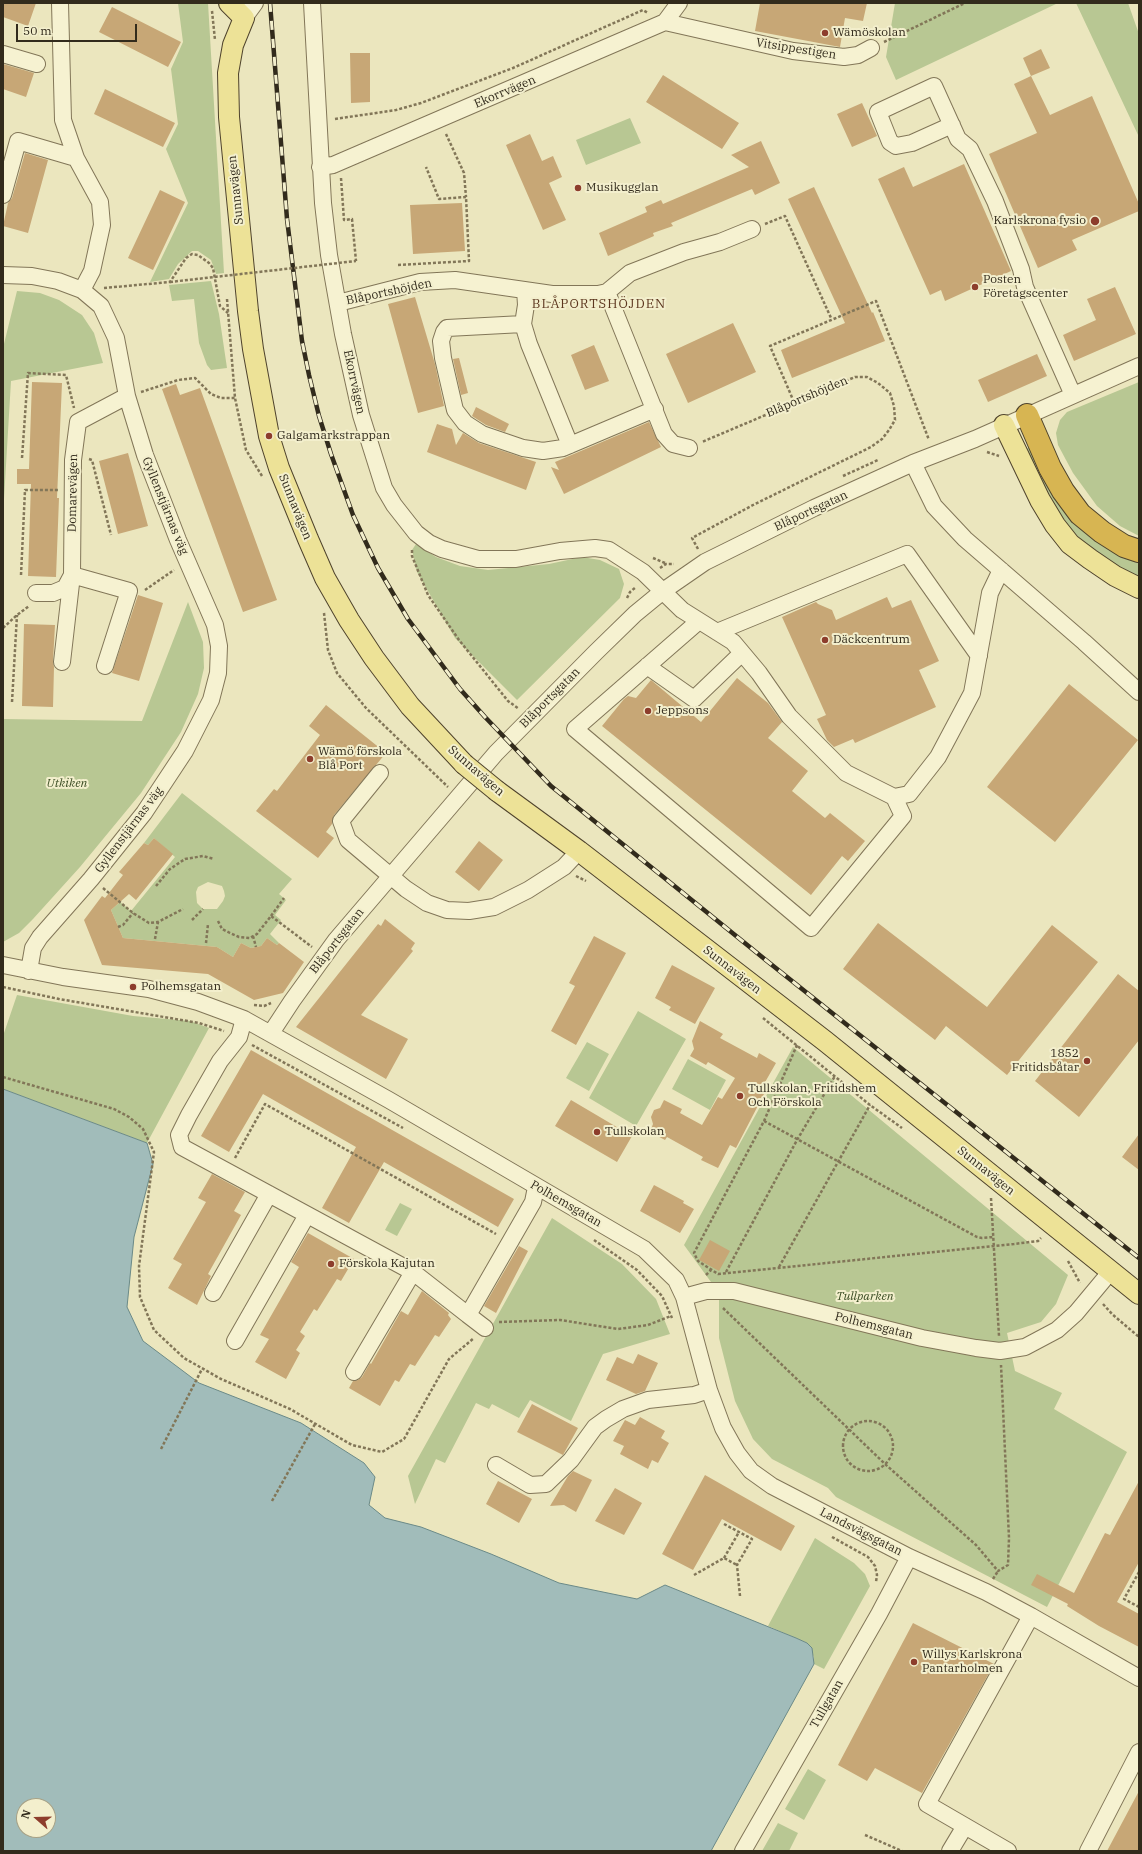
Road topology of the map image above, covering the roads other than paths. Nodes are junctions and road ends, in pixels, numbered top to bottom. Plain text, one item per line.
1 (60, 3) edge
2 (229, 3) edge
3 (312, 3) edge
4 (679, 3) edge
5 (249, 11) edge
6 (665, 22) junction
7 (870, 48) road end
8 (3, 54) edge
9 (37, 64) dead end
10 (952, 125) junction
11 (76, 158) junction
12 (320, 167) junction
13 (3, 195) edge
14 (752, 229) road end
15 (3, 276) edge
16 (82, 290) junction
17 (525, 290) junction
18 (607, 292) junction
19 (338, 303) junction
20 (523, 324) junction
21 (1139, 366) edge
22 (1073, 395) junction
23 (127, 396) junction
24 (655, 409) junction
25 (1027, 415) junction
26 (1004, 425) junction
27 (570, 445) junction
28 (689, 448) road end
29 (913, 463) junction
30 (1139, 551) edge
31 (1001, 570) junction
32 (72, 575) junction
33 (1139, 588) edge
34 (663, 590) junction
35 (36, 593) road end
36 (699, 621) junction
37 (717, 632) junction
38 (742, 653) junction
39 (979, 656) junction
40 (62, 662) dead end
41 (105, 666) dead end
42 (647, 666) junction
43 (1139, 692) edge
44 (380, 773) dead end
45 (894, 797) junction
46 (579, 851) junction
47 (390, 876) junction
48 (3, 965) edge
49 (29, 971) junction
50 (244, 1019) junction
51 (271, 1033) junction
52 (536, 1187) junction
53 (269, 1194) junction
54 (307, 1215) junction
55 (1111, 1271) junction
56 (413, 1272) junction
57 (212, 1293) dead end
58 (1139, 1294) edge
59 (684, 1297) junction
60 (468, 1315) junction
61 (485, 1328) road end
62 (235, 1340) dead end
63 (354, 1372) dead end
64 (709, 1390) junction
65 (496, 1466) dead end
66 (909, 1557) junction
67 (1031, 1616) junction
68 (1139, 1678) edge
69 (1139, 1752) edge
70 (965, 1826) junction
71 (1003, 1850) edge
72 (744, 1851) edge
73 (950, 1851) edge
74 (1088, 1851) edge

1 - 11 street
2 - 5 main road, Sunnavägen
3 - 12 street, Ekorrvägen
4 - 6 street
5 - 46 main road, Sunnavägen, bridge
6 - 7 street, Vitsippestigen
6 - 12 street, Ekorrvägen
8 - 9 street
10 - 10 street
10 - 22 street
11 - 13 street
11 - 16 street
12 - 19 street, Ekorrvägen
14 - 18 street
15 - 16 street, Gyllenstjärnas väg
16 - 23 street, Gyllenstjärnas väg
17 - 18 street, Blåportshöjden
17 - 19 street, Blåportshöjden
17 - 20 street
18 - 24 street
19 - 34 street, Ekorrvägen
20 - 27 street
20 - 27 street
21 - 22 street, Blåportsgatan
22 - 25 street, Blåportsgatan
23 - 32 street, Domarevägen
23 - 49 street, Gyllenstjärnas väg
24 - 27 street
24 - 28 street
25 - 26 street, Blåportsgatan
25 - 30 highway
26 - 29 street, Blåportsgatan
26 - 33 main road
29 - 31 street
29 - 34 street, Blåportsgatan
31 - 39 street
31 - 43 street
32 - 35 street
32 - 40 street, Domarevägen
32 - 41 street
34 - 36 street, Ekorrvägen
34 - 47 street, Blåportsgatan
36 - 37 street, Ekorrvägen
36 - 42 street
37 - 38 street, Ekorrvägen
37 - 39 street
38 - 42 street
38 - 45 street, Ekorrvägen
39 - 45 street
42 - 45 street
44 - 47 street
46 - 47 street
46 - 55 main road, Sunnavägen
47 - 51 street, Blåportsgatan
48 - 49 street, Polhemsgatan
49 - 50 street, Polhemsgatan
50 - 51 street, Polhemsgatan
50 - 53 street
51 - 52 street, Polhemsgatan
52 - 59 street, Polhemsgatan
52 - 60 street
53 - 54 street
53 - 57 street
54 - 56 street
54 - 62 street
55 - 58 main road, Sunnavägen
55 - 59 street, Polhemsgatan
56 - 60 street
56 - 63 street
59 - 64 street, Landsvägsgatan
60 - 61 street
64 - 65 street
64 - 66 street, Landsvägsgatan
66 - 67 street, Landsvägsgatan
66 - 72 street, Tullgatan
67 - 68 street, Landsvägsgatan
67 - 70 street
69 - 74 street
70 - 71 street
70 - 73 street

